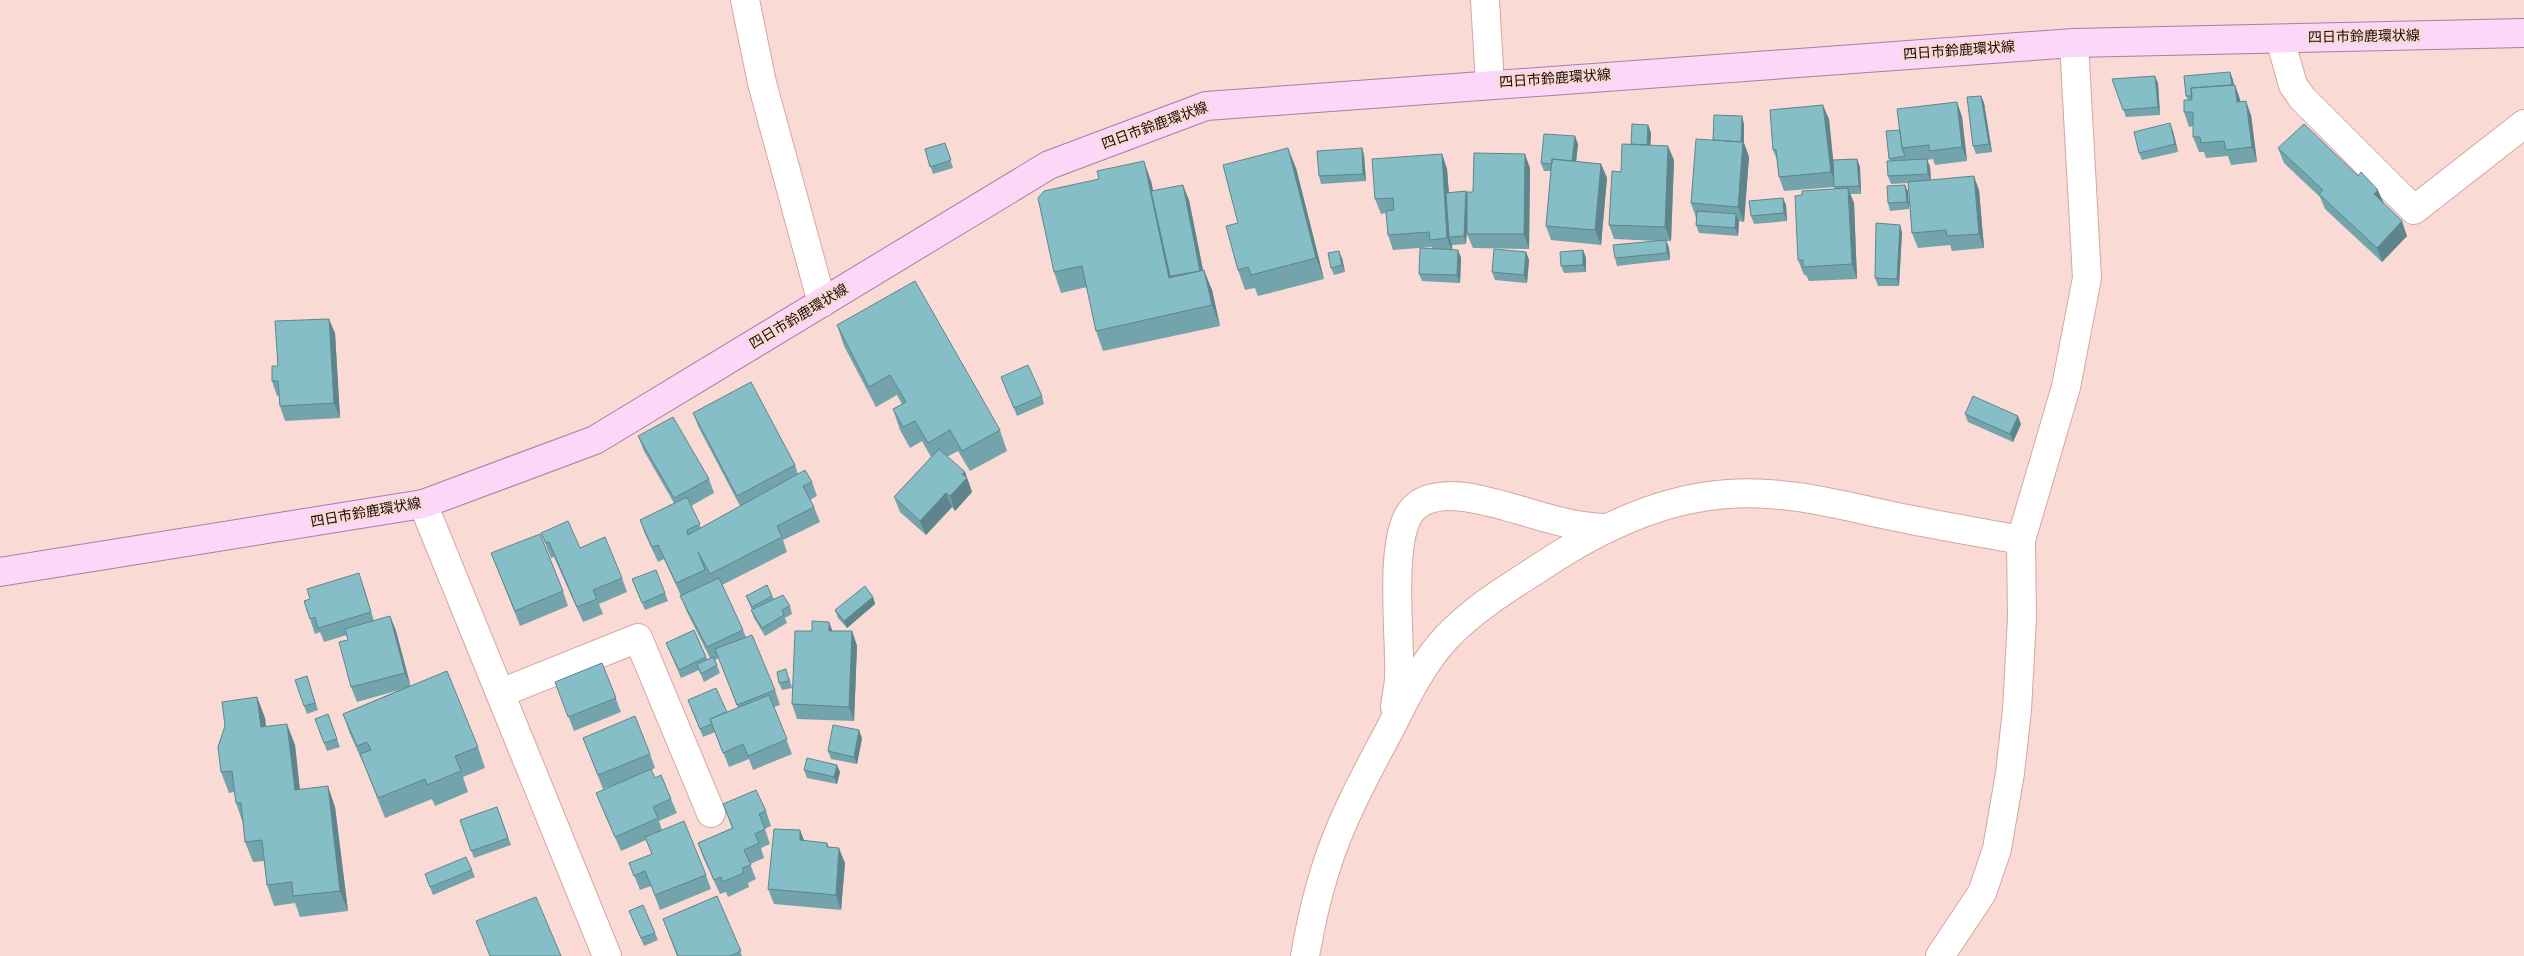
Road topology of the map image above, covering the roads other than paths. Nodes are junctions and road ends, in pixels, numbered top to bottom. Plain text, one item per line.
1 (745, 0) edge
2 (1485, 0) edge
3 (2524, 33) edge
4 (2280, 38) junction
5 (2074, 43) junction
6 (1490, 84) junction
7 (2524, 124) edge
8 (822, 303) junction
9 (422, 504) junction
10 (1605, 528) junction
11 (2021, 540) junction
12 (0, 572) edge
13 (502, 693) junction
14 (1392, 723) junction
15 (711, 813) dead end
16 (607, 956) edge
17 (1305, 956) edge
18 (1940, 956) edge

1 - 8 street
2 - 6 street
3 - 4 main road, 四日市鈴鹿環状線
4 - 5 main road, 四日市鈴鹿環状線
4 - 7 street
5 - 6 main road, 四日市鈴鹿環状線
5 - 11 street
6 - 8 main road, 四日市鈴鹿環状線
8 - 9 main road, 四日市鈴鹿環状線
9 - 12 main road, 四日市鈴鹿環状線
9 - 13 street
10 - 11 street
10 - 14 street
10 - 14 street
11 - 18 street
13 - 15 street
13 - 16 street
14 - 17 street

